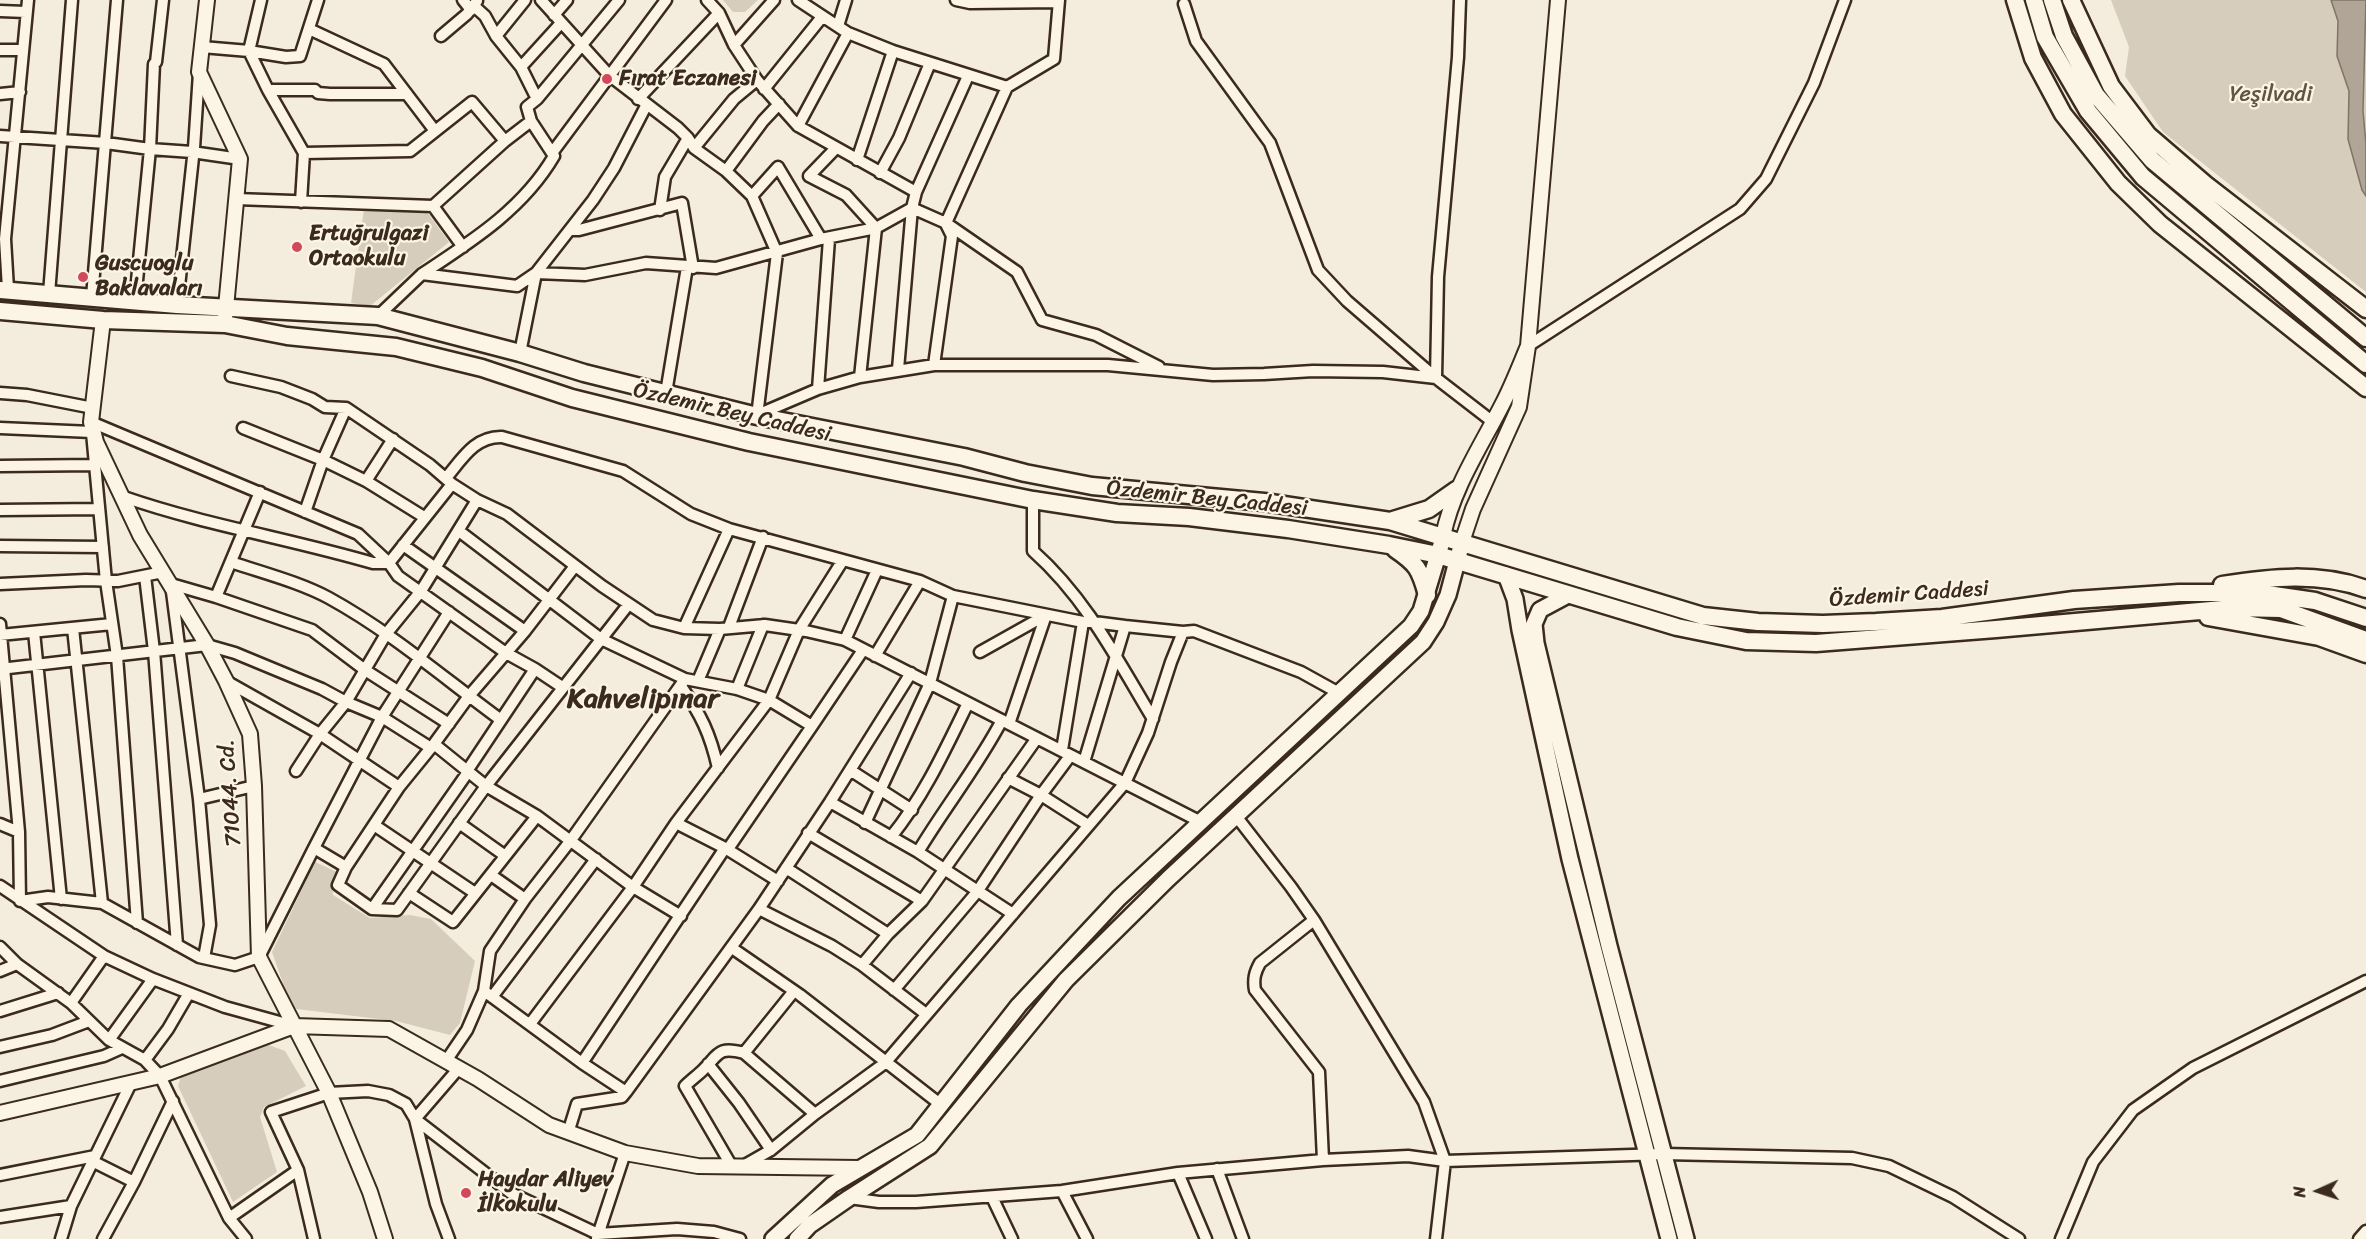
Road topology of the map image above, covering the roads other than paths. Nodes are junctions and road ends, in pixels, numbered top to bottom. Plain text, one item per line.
1 (72, 0) edge
2 (117, 0) edge
3 (163, 0) edge
4 (207, 0) edge
5 (261, 0) edge
6 (318, 0) edge
7 (463, 0) edge
8 (525, 0) edge
9 (541, 0) edge
10 (567, 0) edge
11 (619, 0) edge
12 (666, 0) edge
13 (707, 0) edge
14 (774, 0) edge
15 (798, 0) edge
16 (846, 0) edge
17 (956, 0) edge
18 (1460, 0) edge
19 (1558, 0) edge
20 (1845, 0) edge
21 (2015, 0) edge
22 (2034, 0) edge
23 (2052, 0) edge
24 (2071, 0) edge
25 (1058, 1) edge
26 (970, 2) edge
27 (1184, 4) dead end
28 (474, 5) edge
29 (27, 6) edge
30 (0, 11) edge
31 (719, 13) junction
32 (822, 17) junction
33 (558, 19) junction
34 (838, 26) junction
35 (309, 29) junction
36 (848, 33) junction
37 (441, 36) dead end
38 (496, 36) junction
39 (734, 45) junction
40 (580, 46) junction
41 (202, 47) junction
42 (0, 50) edge
43 (23, 50) junction
44 (249, 51) junction
45 (893, 51) junction
46 (930, 63) junction
47 (521, 67) junction
48 (199, 72) junction
49 (609, 75) junction
50 (969, 75) junction
51 (757, 80) junction
52 (1007, 87) junction
53 (764, 89) junction
54 (268, 90) junction
55 (20, 93) junction
56 (0, 94) edge
57 (407, 94) junction
58 (537, 99) junction
59 (642, 102) junction
60 (779, 104) junction
61 (531, 121) junction
62 (798, 126) junction
63 (435, 131) junction
64 (0, 136) edge
65 (14, 136) junction
66 (688, 138) junction
67 (60, 140) junction
68 (505, 141) junction
69 (106, 143) junction
70 (694, 148) junction
71 (836, 148) junction
72 (150, 149) junction
73 (192, 152) junction
74 (304, 153) junction
75 (552, 153) junction
76 (240, 159) junction
77 (857, 160) junction
78 (726, 171) junction
79 (880, 173) junction
80 (0, 178) edge
81 (12, 178) junction
82 (916, 192) junction
83 (752, 196) junction
84 (236, 199) junction
85 (302, 202) junction
86 (433, 206) junction
87 (912, 208) junction
88 (660, 210) junction
89 (4, 219) edge
90 (946, 223) junction
91 (876, 228) junction
92 (570, 230) junction
93 (825, 239) junction
94 (463, 246) junction
95 (777, 253) junction
96 (690, 267) junction
97 (536, 273) junction
98 (422, 274) junction
99 (4, 290) edge
100 (49, 294) junction
101 (92, 297) junction
102 (135, 301) junction
103 (177, 305) junction
104 (2366, 309) edge
105 (0, 311) edge
106 (225, 316) junction
107 (378, 316) junction
108 (103, 320) junction
109 (2366, 338) edge
110 (1528, 346) junction
111 (520, 353) junction
112 (2366, 364) edge
113 (934, 365) junction
114 (898, 369) junction
115 (1164, 370) junction
116 (231, 376) dead end
117 (860, 377) junction
118 (1436, 378) junction
119 (2366, 388) edge
120 (818, 389) junction
121 (0, 393) edge
122 (666, 393) junction
123 (93, 408) junction
124 (346, 408) junction
125 (757, 416) junction
126 (1493, 422) junction
127 (91, 427) junction
128 (0, 428) edge
129 (243, 428) dead end
130 (393, 439) junction
131 (323, 460) junction
132 (95, 465) junction
133 (0, 466) edge
134 (366, 481) junction
135 (449, 481) junction
136 (1456, 490) junction
137 (260, 492) junction
138 (124, 497) junction
139 (477, 500) junction
140 (1033, 500) junction
141 (99, 509) junction
142 (0, 510) edge
143 (305, 512) junction
144 (424, 518) junction
145 (1389, 521) junction
146 (244, 529) junction
147 (729, 529) junction
148 (459, 531) junction
149 (1443, 536) junction
150 (763, 537) junction
151 (1462, 542) junction
152 (403, 545) junction
153 (1389, 545) junction
154 (0, 546) edge
155 (103, 547) junction
156 (1438, 555) junction
157 (843, 560) junction
158 (1456, 560) junction
159 (231, 562) junction
160 (389, 563) junction
161 (575, 566) junction
162 (434, 568) junction
163 (877, 570) junction
164 (163, 572) junction
165 (1506, 575) junction
166 (145, 576) junction
167 (106, 581) junction
168 (920, 581) junction
169 (0, 584) edge
170 (171, 584) junction
171 (2366, 589) edge
172 (421, 591) junction
173 (2179, 593) junction
174 (1427, 595) junction
175 (1568, 595) junction
176 (953, 596) junction
177 (216, 597) junction
178 (548, 601) junction
179 (628, 605) junction
180 (449, 612) junction
181 (2163, 613) junction
182 (1046, 615) junction
183 (2366, 618) edge
184 (1089, 622) junction
185 (112, 624) junction
186 (763, 625) junction
187 (1125, 626) junction
188 (73, 628) junction
189 (684, 628) junction
190 (724, 628) junction
191 (799, 630) junction
192 (1, 631) edge
193 (525, 631) junction
194 (34, 632) junction
195 (1183, 632) junction
196 (386, 634) junction
197 (601, 639) junction
198 (845, 640) junction
199 (2366, 640) edge
200 (207, 645) junction
201 (181, 648) junction
202 (863, 650) junction
203 (154, 651) junction
204 (980, 652) dead end
205 (507, 653) junction
206 (2366, 654) edge
207 (117, 656) junction
208 (875, 656) junction
209 (1116, 656) junction
210 (419, 658) junction
211 (77, 660) junction
212 (38, 663) junction
213 (3, 669) edge
214 (536, 669) junction
215 (365, 670) junction
216 (911, 673) junction
217 (226, 681) junction
218 (698, 681) junction
219 (683, 683) junction
220 (930, 683) junction
221 (562, 687) junction
222 (737, 689) junction
223 (398, 692) junction
224 (1339, 693) junction
225 (469, 696) junction
226 (769, 700) junction
227 (346, 702) junction
228 (968, 703) junction
229 (382, 717) junction
230 (1153, 719) junction
231 (501, 720) junction
232 (1006, 722) junction
233 (449, 724) junction
234 (812, 726) junction
235 (320, 734) junction
236 (1037, 738) junction
237 (433, 746) junction
238 (1066, 753) junction
239 (358, 762) junction
240 (1084, 762) junction
241 (718, 768) junction
242 (850, 770) junction
243 (296, 771) dead end
244 (468, 771) junction
245 (1008, 778) junction
246 (1125, 783) junction
247 (254, 786) junction
248 (486, 786) junction
249 (399, 787) junction
250 (881, 790) junction
251 (1041, 795) junction
252 (199, 799) junction
253 (830, 802) junction
254 (912, 810) junction
255 (537, 816) junction
256 (1236, 816) junction
257 (1201, 822) junction
258 (676, 823) junction
259 (865, 823) junction
260 (0, 824) edge
261 (459, 824) junction
262 (375, 825) junction
263 (1088, 825) junction
264 (19, 831) junction
265 (808, 834) junction
266 (891, 837) junction
267 (571, 840) junction
268 (314, 848) junction
269 (726, 848) junction
270 (413, 851) junction
271 (918, 852) junction
272 (504, 855) junction
273 (596, 859) junction
274 (430, 863) junction
275 (346, 867) junction
276 (786, 868) junction
277 (945, 871) junction
278 (491, 875) junction
279 (778, 881) junction
280 (0, 886) edge
281 (633, 886) junction
282 (977, 892) junction
283 (409, 893) junction
284 (475, 893) junction
285 (61, 898) junction
286 (525, 899) junction
287 (20, 901) junction
288 (922, 901) junction
289 (102, 903) junction
290 (372, 909) junction
291 (759, 909) junction
292 (1013, 914) junction
293 (681, 916) junction
294 (1314, 920) junction
295 (137, 923) junction
296 (888, 934) junction
297 (177, 945) junction
298 (0, 947) edge
299 (732, 948) junction
300 (104, 956) junction
301 (259, 957) junction
302 (204, 958) junction
303 (17, 964) junction
304 (862, 965) junction
305 (0, 971) edge
306 (153, 979) junction
307 (2366, 981) edge
308 (894, 990) junction
309 (794, 991) junction
310 (58, 993) junction
311 (189, 993) junction
312 (488, 994) junction
313 (72, 1003) junction
314 (0, 1011) edge
315 (926, 1014) junction
316 (89, 1022) junction
317 (530, 1024) junction
318 (294, 1026) junction
319 (109, 1040) junction
320 (0, 1047) edge
321 (122, 1048) junction
322 (744, 1053) junction
323 (144, 1060) junction
324 (446, 1061) junction
325 (885, 1062) junction
326 (582, 1063) junction
327 (708, 1064) junction
328 (459, 1068) junction
329 (160, 1076) junction
330 (0, 1081) edge
331 (131, 1083) junction
332 (626, 1092) junction
333 (329, 1093) junction
334 (173, 1101) junction
335 (940, 1104) junction
336 (0, 1113) edge
337 (815, 1114) junction
338 (415, 1119) junction
339 (568, 1133) junction
340 (771, 1150) junction
341 (625, 1153) junction
342 (1647, 1154) junction
343 (1663, 1154) junction
344 (93, 1158) junction
345 (1323, 1160) junction
346 (1445, 1161) junction
347 (737, 1166) junction
348 (860, 1168) junction
349 (1217, 1169) junction
350 (298, 1170) junction
351 (1178, 1173) junction
352 (0, 1175) edge
353 (134, 1182) junction
354 (1062, 1191) junction
355 (849, 1197) junction
356 (992, 1197) junction
357 (71, 1206) junction
358 (0, 1217) edge
359 (229, 1218) junction
360 (2366, 1232) edge
361 (597, 1237) edge
362 (61, 1239) edge
363 (103, 1239) edge
364 (246, 1239) edge
365 (314, 1239) edge
366 (385, 1239) edge
367 (449, 1239) edge
368 (740, 1239) edge
369 (773, 1239) edge
370 (797, 1239) edge
371 (1012, 1239) edge
372 (1087, 1239) edge
373 (1206, 1239) edge
374 (1243, 1239) edge
375 (1436, 1239) edge
376 (1670, 1239) edge
377 (1686, 1239) edge
378 (2019, 1239) edge
379 (2061, 1239) edge
380 (2359, 1239) edge

1 - 67 street
2 - 69 street
3 - 72 street
4 - 41 street
5 - 44 street
6 - 35 street
7 - 28 street
8 - 38 street
9 - 33 street
10 - 33 street
11 - 40 street
12 - 49 street
13 - 31 street
14 - 39 street
15 - 32 street
16 - 34 street
17 - 26 street
18 - 118 street
19 - 110 street
20 - 110 street
21 - 119 main road
22 - 112 main road
23 - 109 main road
24 - 104 main road
25 - 26 street
25 - 52 street
27 - 118 street
28 - 37 street
28 - 38 street
29 - 30 street
29 - 43 street
31 - 39 street
31 - 59 street
32 - 34 street
32 - 53 street
33 - 40 street
33 - 47 street
34 - 36 street
35 - 44 street
35 - 57 street
36 - 45 street
36 - 62 street
38 - 47 street
39 - 51 street
40 - 49 street
40 - 58 street
41 - 44 street
41 - 48 street
42 - 43 street
43 - 55 street
44 - 54 street
45 - 46 street
45 - 77 street
46 - 50 street
46 - 79 street
47 - 58 street
48 - 73 street
48 - 76 street
49 - 59 street
49 - 75 street
50 - 52 street
50 - 82 street
51 - 53 street
51 - 70 street
52 - 90 street
53 - 60 street
54 - 57 street
54 - 74 street
55 - 56 street
55 - 65 street
57 - 63 street
58 - 61 street
59 - 66 street
59 - 92 street
60 - 62 street
60 - 78 street
61 - 68 street
61 - 75 street
62 - 71 street
63 - 68 street
63 - 74 street
64 - 65 street
65 - 67 street
65 - 81 street
66 - 70 street
66 - 88 street
67 - 69 street
67 - 100 street
68 - 86 street
69 - 72 street
69 - 101 street
70 - 78 street
71 - 77 street
71 - 91 street
72 - 73 street
72 - 102 street
73 - 76 street
73 - 103 street
74 - 85 street
75 - 94 street
76 - 84 street
77 - 79 street
78 - 83 street
79 - 82 street
80 - 81 street
81 - 89 street
82 - 87 street
83 - 93 street
83 - 95 street
84 - 85 street
84 - 106 street
85 - 86 street
86 - 94 street
87 - 90 street
87 - 91 street
87 - 114 street
88 - 92 street
88 - 96 street
89 - 99 street
90 - 113 street
90 - 115 street
91 - 93 street
91 - 117 street
92 - 97 street
93 - 95 street
93 - 120 street
94 - 98 street
95 - 96 street
95 - 125 street
96 - 97 street
96 - 122 street
97 - 98 street
97 - 111 street
98 - 107 street
99 - 100 main road
100 - 101 main road
101 - 102 main road
102 - 103 main road
103 - 106 main road
105 - 108 main road, Özdemir Bey Caddesi
106 - 107 main road, Özdemir Caddesi
106 - 108 main road, Özdemir Bey Caddesi
106 - 140 main road, Özdemir Bey Caddesi
107 - 111 main road, Özdemir Caddesi
108 - 123 street, 71044. Cd.
110 - 126 street
110 - 151 street
111 - 122 main road, Özdemir Caddesi
113 - 114 street
113 - 115 street
114 - 117 street
115 - 118 street
116 - 124 street
117 - 120 street
118 - 126 street
120 - 125 street
121 - 123 street
122 - 125 main road, Özdemir Caddesi
123 - 127 street, 71044. Cd.
124 - 130 street
124 - 131 street
125 - 145 main road, Özdemir Caddesi
126 - 136 street
127 - 128 street
127 - 132 street
127 - 137 street
127 - 138 street, 71044. Cd.
129 - 131 street
130 - 134 street
130 - 135 street
131 - 134 street
131 - 143 street
132 - 133 street
132 - 141 street
134 - 144 street
135 - 139 street
135 - 144 street
135 - 147 street
136 - 145 main road
136 - 149 street
137 - 143 street
137 - 146 street
138 - 146 street
138 - 164 street, 71044. Cd.
139 - 148 street
139 - 161 street
140 - 153 main road, Özdemir Bey Caddesi
140 - 184 street
141 - 142 street
141 - 155 street
143 - 160 street
144 - 152 street
145 - 149 main road, Özdemir Caddesi
146 - 159 street
146 - 160 street
147 - 150 street
147 - 189 street
148 - 162 street
148 - 178 street
149 - 151 main road, Özdemir Caddesi
149 - 156 main road
150 - 157 street
150 - 190 street
151 - 158 main road
151 - 173 main road, Özdemir Caddesi
152 - 160 street
152 - 162 street
153 - 156 main road, Özdemir Bey Caddesi
153 - 174 main road
154 - 155 street
155 - 167 street
156 - 158 main road, Özdemir Bey Caddesi
156 - 174 main road
157 - 163 street
157 - 191 street
158 - 165 main road, Özdemir Bey Caddesi
158 - 256 main road
159 - 177 street
159 - 196 street
160 - 172 street
161 - 178 street
161 - 179 street
162 - 172 street
162 - 193 street
163 - 168 street
163 - 198 street
164 - 166 street
164 - 170 street, 71044. Cd.
165 - 175 main road, Özdemir Caddesi
165 - 342 main road
166 - 167 street
166 - 203 street
167 - 169 street
167 - 185 street
168 - 176 street
168 - 208 street
170 - 177 street
170 - 200 street, 71044. Cd.
170 - 201 street
171 - 173 main road
172 - 180 street
172 - 196 street
173 - 183 main road, Özdemir Caddesi
174 - 224 main road
175 - 181 main road, Özdemir Caddesi
175 - 343 main road
176 - 182 street
176 - 220 street
177 - 215 street
178 - 193 street
178 - 197 street
179 - 189 street
179 - 197 street
180 - 205 street
180 - 210 street
181 - 199 main road, Özdemir Caddesi
181 - 206 main road
182 - 184 street
182 - 204 street
182 - 232 street
184 - 187 street
184 - 209 street
184 - 238 street
185 - 188 street
185 - 207 street
186 - 190 street
186 - 191 street
186 - 222 street
187 - 195 street
187 - 209 street
188 - 194 street
188 - 211 street
189 - 190 street
190 - 218 street
191 - 198 street
191 - 226 street
192 - 194 street
192 - 213 street
193 - 205 street
194 - 212 street
195 - 224 street
195 - 230 street
196 - 210 street
196 - 215 street
197 - 219 street
197 - 221 street
198 - 202 street
200 - 201 street
200 - 217 street, 71044. Cd.
200 - 227 street
201 - 203 street
201 - 252 street
202 - 208 street
202 - 234 street
203 - 207 street
203 - 297 street
205 - 214 street
205 - 225 street
207 - 211 street
207 - 295 street
208 - 216 street
209 - 230 street
209 - 240 street
210 - 223 street
210 - 225 street
211 - 212 street
211 - 289 street
212 - 213 street
212 - 285 street
213 - 264 street
214 - 221 street
214 - 231 street
215 - 223 street
215 - 227 street
216 - 220 street
216 - 242 street
217 - 235 street
217 - 247 street, 71044. Cd.
218 - 219 street
218 - 222 street
219 - 241 street
219 - 267 street
220 - 228 street
220 - 250 street
221 - 248 street
222 - 226 street
223 - 229 street
223 - 233 street
224 - 257 main road
225 - 231 street
225 - 233 street
226 - 234 street
226 - 241 street
227 - 229 street
227 - 235 street
228 - 232 street
228 - 254 street
229 - 237 street
229 - 239 street
230 - 246 street
231 - 244 street
232 - 236 street
232 - 271 street
233 - 237 street
234 - 269 street
235 - 239 street
235 - 243 street
236 - 238 street
236 - 245 street
237 - 244 street
237 - 249 street
238 - 240 street
238 - 251 street
239 - 249 street
239 - 268 street
240 - 246 street
241 - 258 street
242 - 250 street
242 - 253 street
244 - 248 street
244 - 270 street
245 - 251 street
245 - 277 street
246 - 257 street
246 - 263 street
247 - 252 street
247 - 301 street, 71044. Cd.
248 - 255 street
248 - 261 street
249 - 262 street
250 - 254 street
250 - 259 street
251 - 263 street
251 - 282 street
252 - 302 street
253 - 259 street
253 - 265 street
254 - 266 street
255 - 267 street
255 - 272 street
256 - 294 street
256 - 355 main road
257 - 335 main road
258 - 269 street
258 - 281 street
259 - 266 street
260 - 264 street
261 - 272 street
261 - 274 street
262 - 270 street
262 - 275 street
263 - 292 street
264 - 287 street
265 - 276 street
265 - 288 street
266 - 271 street
267 - 273 street
267 - 286 street
268 - 275 street
268 - 301 street
269 - 279 street
269 - 293 street
270 - 274 street
270 - 290 street
271 - 277 street
272 - 278 street
273 - 281 street
273 - 312 street
274 - 283 street
274 - 284 street
275 - 290 street
276 - 279 street
276 - 296 street
277 - 282 street
277 - 288 street
278 - 284 street
278 - 286 street
279 - 291 street
280 - 287 street
281 - 293 street
281 - 317 street
282 - 292 street
282 - 308 street
283 - 284 street
283 - 290 street
285 - 287 street
285 - 289 street
286 - 312 street
287 - 300 street
288 - 296 street
289 - 295 street
291 - 299 street
291 - 304 street
292 - 315 street
293 - 326 street
294 - 345 street
294 - 346 street
295 - 297 street
296 - 304 street
297 - 302 street
298 - 303 street
299 - 309 street
299 - 332 street
300 - 306 street
300 - 313 street
301 - 302 street
301 - 318 street, 71044. Cd.
303 - 305 street
303 - 310 street
304 - 308 street
306 - 311 street
306 - 319 street
307 - 379 street
308 - 315 street
309 - 322 street
309 - 325 street
310 - 313 street
310 - 314 street
311 - 318 street
311 - 323 street
312 - 317 street
312 - 324 street
313 - 316 street
315 - 325 street
316 - 319 street
316 - 320 street
317 - 326 street
318 - 324 street
318 - 329 street
318 - 333 street, 71044. Cd.
319 - 321 street
321 - 323 street
321 - 330 street
322 - 327 street
322 - 337 street
323 - 329 street
324 - 328 street
325 - 335 street
325 - 337 street
326 - 332 street
327 - 340 street
327 - 347 street
328 - 338 street
328 - 339 street
329 - 331 street
329 - 334 street
331 - 336 street
331 - 344 street
332 - 339 street
333 - 338 street
333 - 350 street
333 - 366 street, 71044. Cd.
334 - 353 street
334 - 359 street
335 - 348 main road
337 - 340 street
338 - 361 street
338 - 367 street
339 - 341 street
340 - 347 street
341 - 347 street
341 - 361 street
342 - 343 street
342 - 346 street
342 - 376 main road
343 - 377 main road
343 - 378 street
344 - 352 street
344 - 353 street
344 - 357 street
345 - 346 street
345 - 349 street
346 - 375 street
347 - 348 street
348 - 369 main road
349 - 351 street
349 - 374 street
350 - 359 street
350 - 365 street
351 - 354 street
351 - 373 street
353 - 363 street
354 - 356 street
354 - 372 street
355 - 356 street
355 - 370 main road
356 - 371 street
357 - 358 street
357 - 362 street
359 - 364 street
360 - 380 street
361 - 368 street

